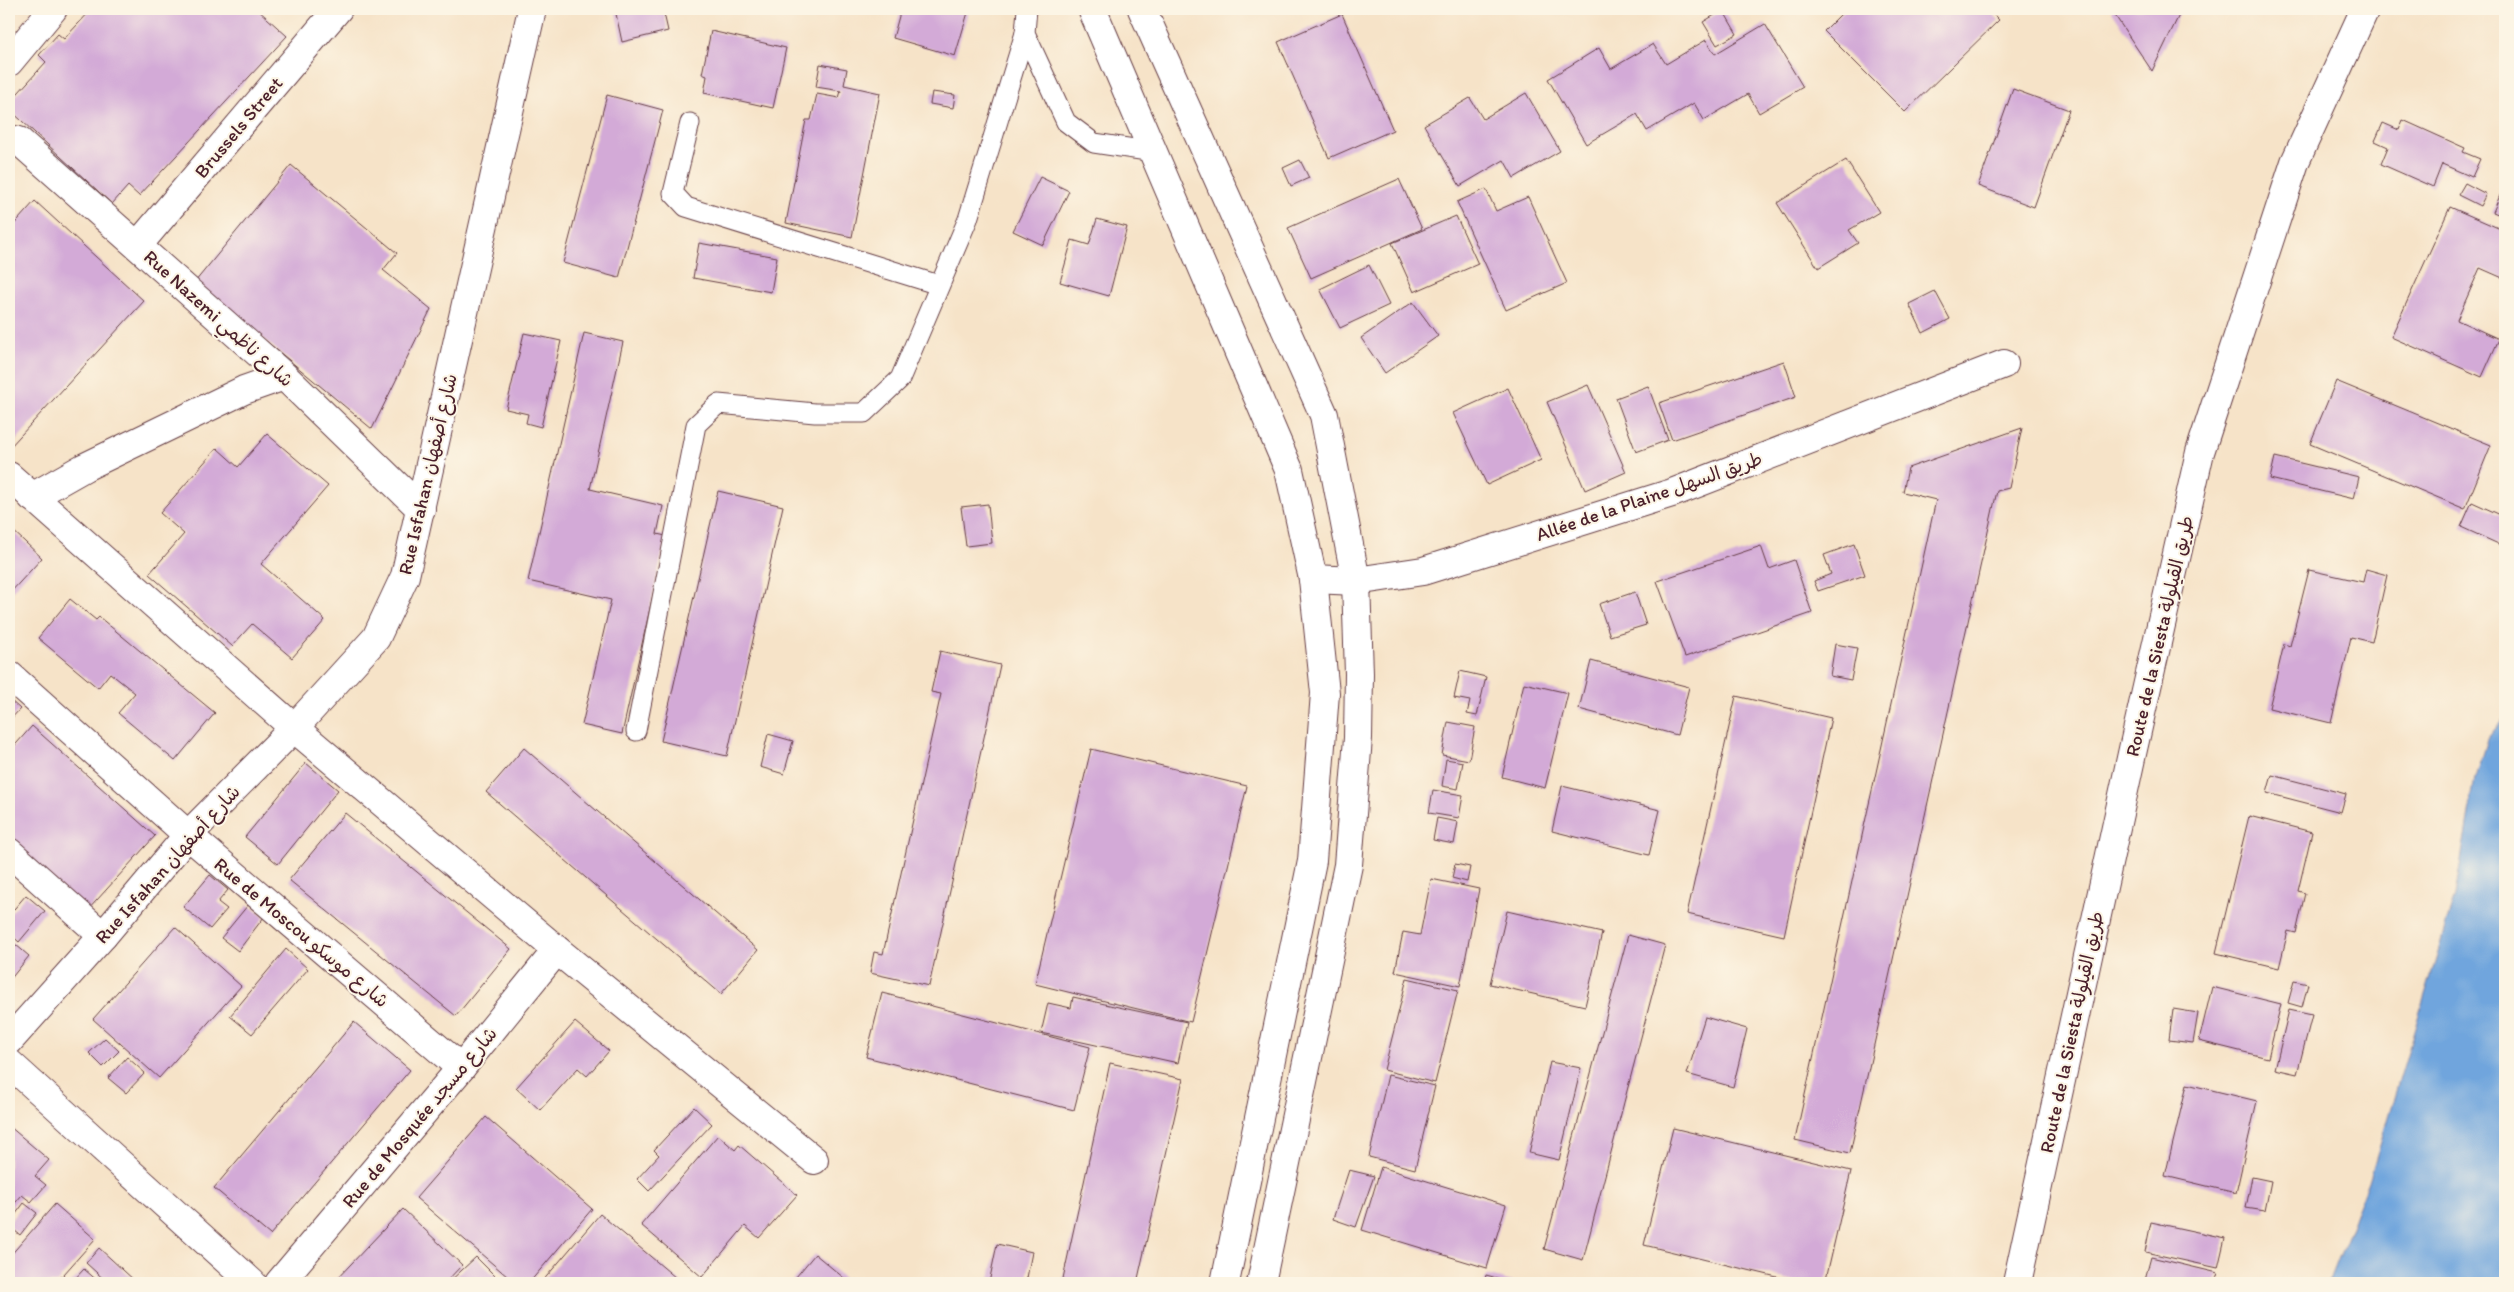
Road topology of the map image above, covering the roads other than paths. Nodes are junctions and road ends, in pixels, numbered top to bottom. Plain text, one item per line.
1 (53, 9) edge
2 (338, 9) edge
3 (532, 9) edge
4 (1027, 9) edge
5 (1092, 9) edge
6 (1142, 9) edge
7 (2365, 9) edge
8 (1026, 32) junction
9 (9, 62) edge
10 (690, 123) dead end
11 (9, 139) edge
12 (1154, 152) junction
13 (138, 245) junction
14 (940, 285) junction
15 (2004, 364) dead end
16 (284, 376) junction
17 (9, 476) edge
18 (32, 496) junction
19 (421, 510) junction
20 (1313, 579) junction
21 (1356, 581) junction
22 (9, 675) edge
23 (294, 728) junction
24 (636, 731) dead end
25 (188, 835) junction
26 (9, 852) edge
27 (104, 936) junction
28 (557, 950) junction
29 (9, 1041) edge
30 (9, 1063) edge
31 (461, 1068) junction
32 (814, 1160) dead end
33 (252, 1283) edge
34 (279, 1283) edge
35 (1225, 1283) edge
36 (1261, 1283) edge
37 (2017, 1283) edge

1 - 9 street
2 - 13 street, Brussels Street
3 - 19 street, Rue Isfahan شارع أصفهان
4 - 8 lane
5 - 12 street
6 - 21 street
7 - 37 street, Route de la Siesta طريق القيلولة
8 - 12 lane
8 - 14 lane
10 - 14 lane
11 - 13 street, Rue Nazemi شارع ناظمي
12 - 20 street
13 - 16 street, Rue Nazemi شارع ناظمي
14 - 24 lane
15 - 21 street, Allée de la Plaine طريق السهل
16 - 18 street
16 - 19 street, Rue Nazemi شارع ناظمي
17 - 18 street
18 - 23 street
19 - 23 street, Rue Isfahan شارع أصفهان
20 - 21 street, Allée de la Plaine طريق السهل
20 - 35 street
21 - 36 street
22 - 25 street, Rue de Moscou شارع موسكو
23 - 25 street, Rue Isfahan شارع أصفهان
23 - 28 street
25 - 27 street, Rue Isfahan شارع أصفهان
25 - 31 street, Rue de Moscou شارع موسكو
26 - 27 street
27 - 29 street, Rue Isfahan شارع أصفهان
28 - 31 street, Rue de Mosquée شارع مسجد
28 - 32 street
30 - 33 street
31 - 34 street, Rue de Mosquée شارع مسجد

